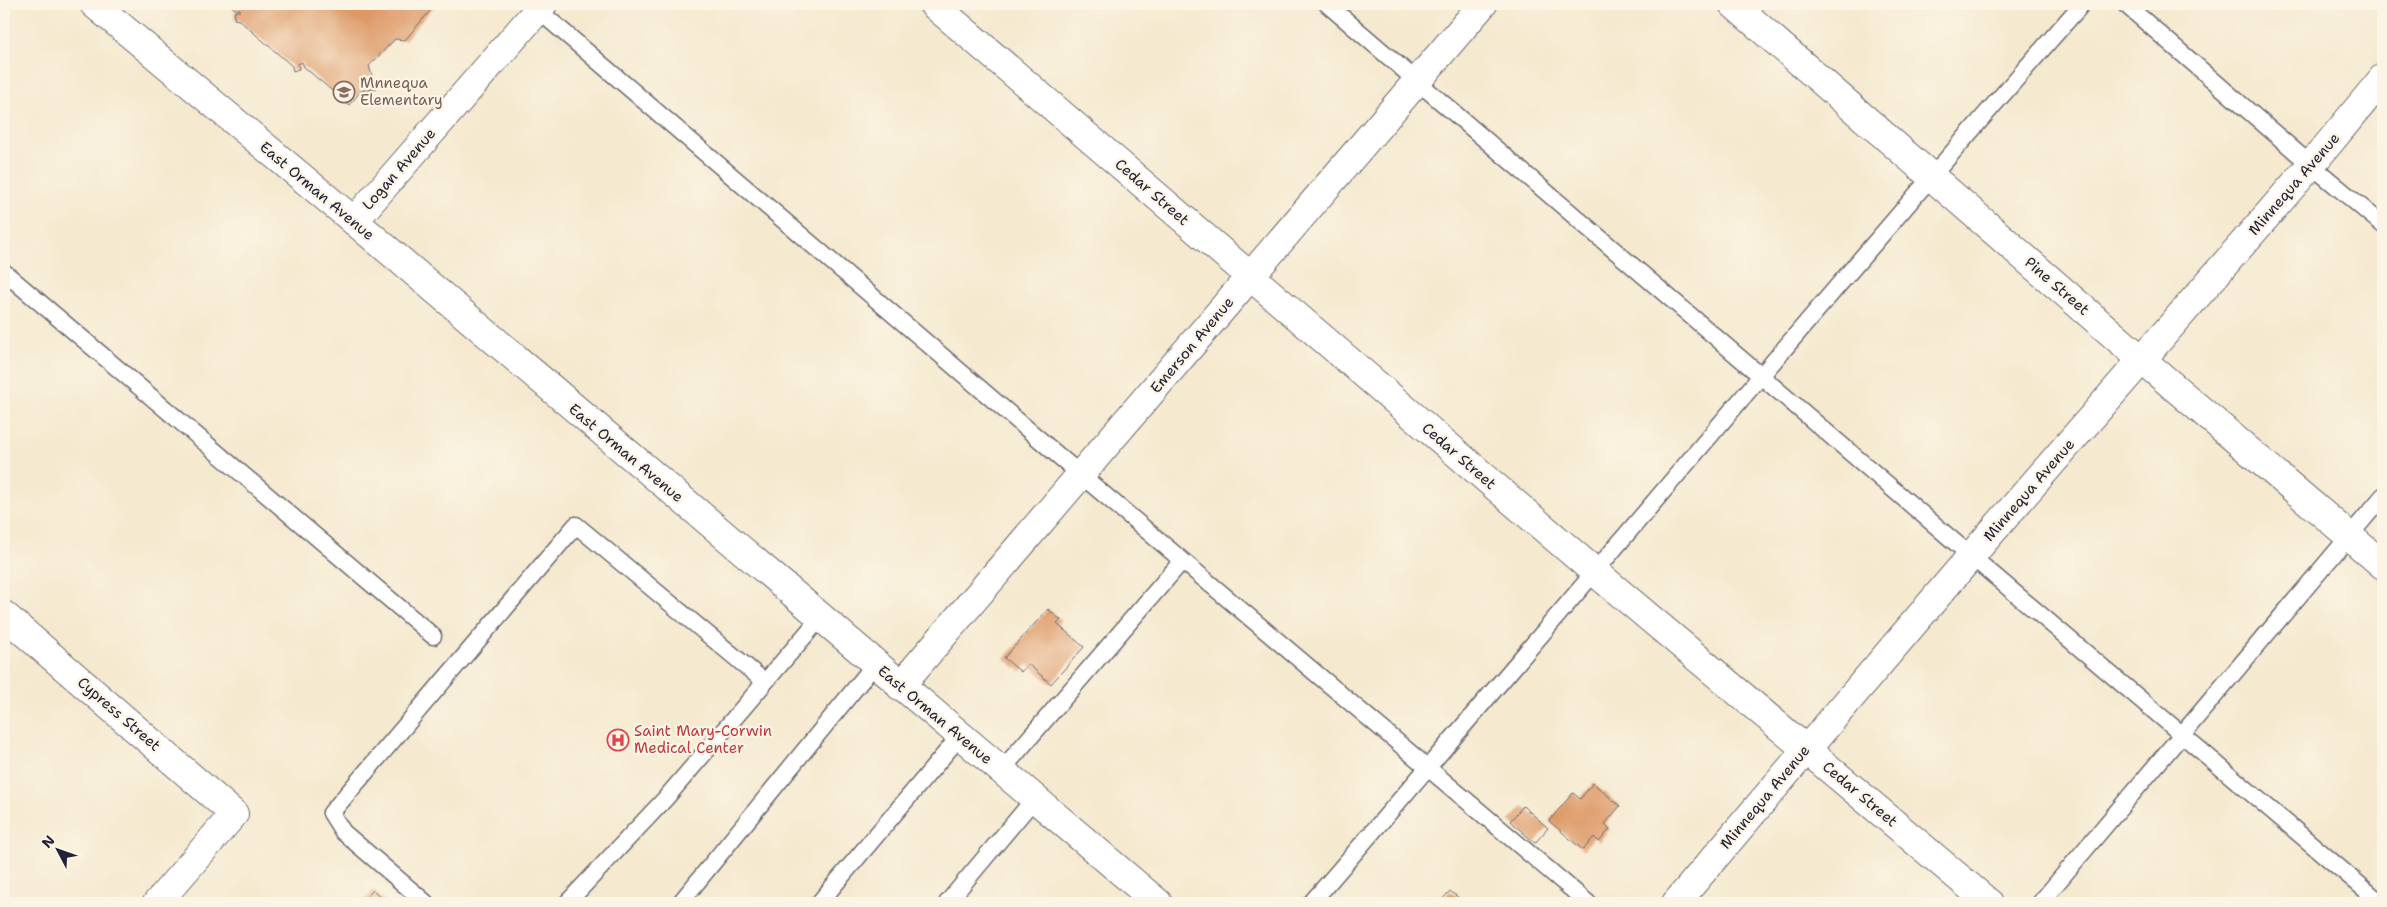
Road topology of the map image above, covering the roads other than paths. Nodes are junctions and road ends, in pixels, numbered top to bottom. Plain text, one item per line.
1 (94, 4) edge
2 (933, 4) edge
3 (1327, 4) edge
4 (1483, 4) edge
5 (1733, 4) edge
6 (2082, 4) edge
7 (2126, 4) edge
8 (540, 7) edge
9 (2383, 78) edge
10 (1418, 81) junction
11 (2311, 165) junction
12 (1930, 176) junction
13 (354, 221) junction
14 (2383, 224) edge
15 (4, 272) edge
16 (1250, 277) junction
17 (2141, 359) junction
18 (1761, 376) junction
19 (1081, 475) junction
20 (2383, 496) edge
21 (2349, 536) junction
22 (1972, 556) junction
23 (1182, 561) junction
24 (2383, 565) edge
25 (1594, 572) junction
26 (4, 615) edge
27 (820, 618) junction
28 (433, 636) dead end
29 (875, 664) junction
30 (765, 682) junction
31 (900, 686) junction
32 (960, 736) junction
33 (2182, 736) junction
34 (1806, 749) junction
35 (1428, 769) junction
36 (1001, 771) junction
37 (1034, 799) junction
38 (157, 903) edge
39 (426, 903) edge
40 (567, 903) edge
41 (680, 903) edge
42 (819, 903) edge
43 (947, 903) edge
44 (1158, 903) edge
45 (1311, 903) edge
46 (1588, 903) edge
47 (1676, 903) edge
48 (1989, 903) edge
49 (2040, 903) edge
50 (2381, 903) edge

1 - 13 street, East Orman Avenue
2 - 16 street, Cedar Street
3 - 10 lane
4 - 10 street, Emerson Avenue
5 - 12 street, Pine Street
6 - 12 lane
7 - 11 lane
8 - 13 street, Logan Avenue
8 - 19 lane
9 - 11 street, Minnequa Avenue
10 - 16 street, Emerson Avenue
10 - 18 lane
11 - 14 lane
11 - 17 street, Minnequa Avenue
12 - 17 street, Pine Street
12 - 18 lane
13 - 27 street, East Orman Avenue
15 - 28 lane
16 - 19 street, Emerson Avenue
16 - 25 street, Cedar Street
17 - 21 street, Pine Street
17 - 22 street, Minnequa Avenue
18 - 22 lane
18 - 25 lane
19 - 23 lane
19 - 31 street, Emerson Avenue
20 - 21 lane
21 - 24 street, Pine Street
21 - 33 lane
22 - 33 lane
22 - 34 street, Minnequa Avenue
23 - 35 lane
23 - 36 lane
25 - 34 street, Cedar Street
25 - 35 lane
26 - 38 street, Cypress Street
27 - 29 street, East Orman Avenue
27 - 30 lane
29 - 31 street, East Orman Avenue
29 - 41 lane
30 - 39 lane
30 - 40 lane
31 - 32 street, East Orman Avenue
32 - 36 street, East Orman Avenue
32 - 42 lane
33 - 49 lane
33 - 50 lane
34 - 47 street, Minnequa Avenue
34 - 48 street, Cedar Street
35 - 45 lane
35 - 46 lane
36 - 37 street, East Orman Avenue
37 - 43 lane
37 - 44 street, East Orman Avenue

